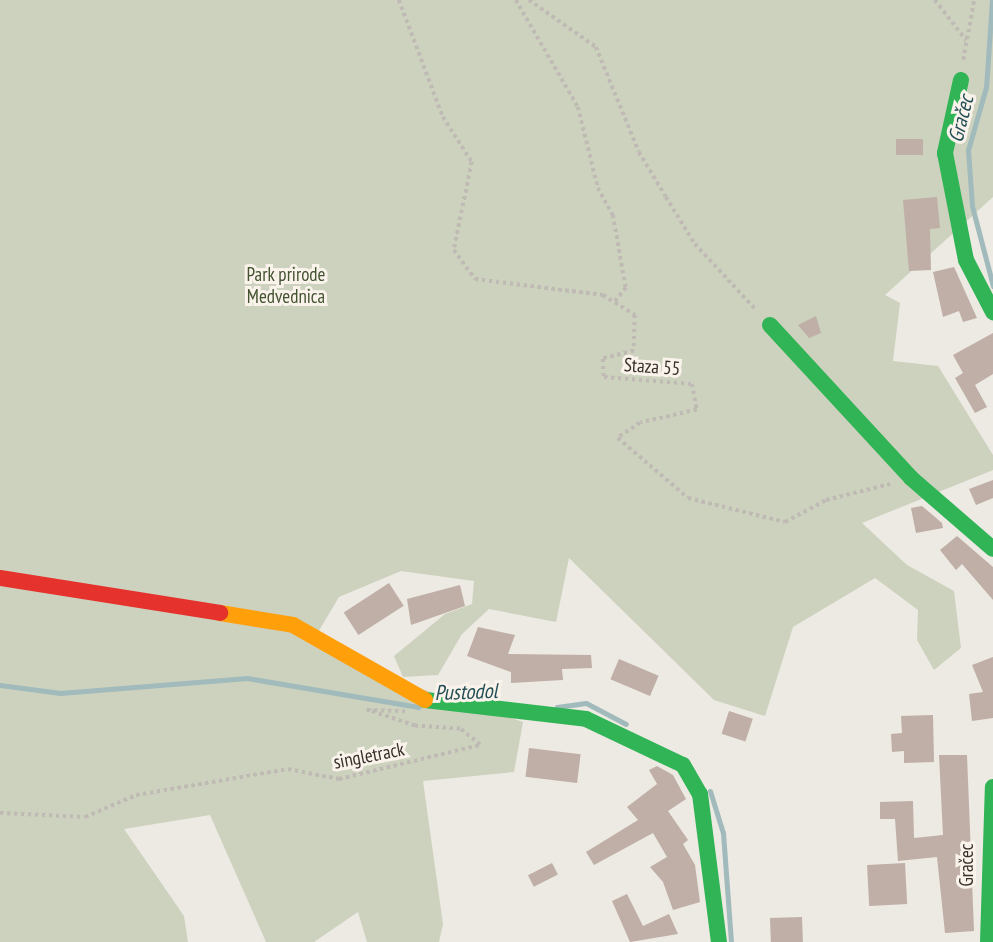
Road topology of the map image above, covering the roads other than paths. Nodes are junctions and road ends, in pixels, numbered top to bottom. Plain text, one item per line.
1 (961, 80) road end
2 (993, 312) edge
3 (770, 325) road end
4 (993, 549) edge
5 (0, 578) edge
6 (993, 788) edge
7 (719, 942) edge
8 (988, 942) edge

1 - 2 street
3 - 4 street
5 - 7 street
6 - 8 street, Gračec

